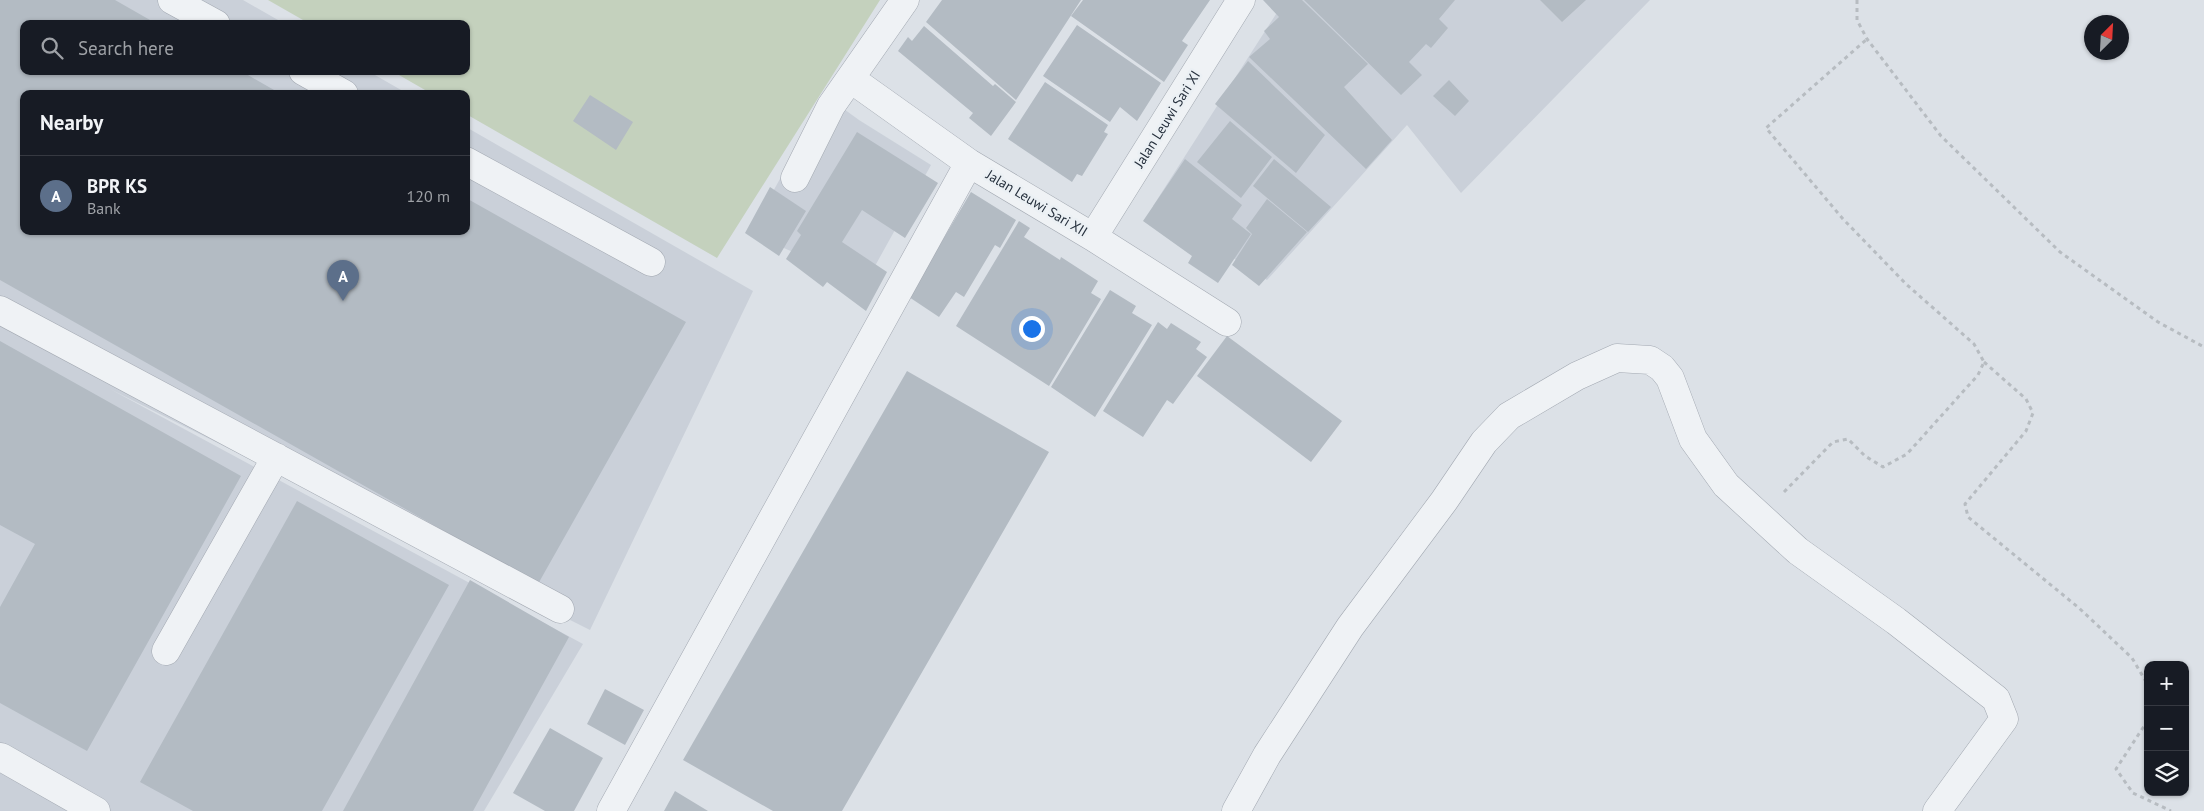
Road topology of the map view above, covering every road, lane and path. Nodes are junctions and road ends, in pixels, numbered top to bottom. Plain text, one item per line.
1 (172, 0) edge
2 (905, 0) edge
3 (1241, 0) edge
4 (1857, 0) edge
5 (209, 20) edge
6 (1867, 39) junction
7 (310, 75) edge
8 (851, 79) junction
9 (337, 90) edge
10 (969, 162) junction
11 (470, 163) edge
12 (795, 178) dead end
13 (1093, 237) junction
14 (651, 262) dead end
15 (0, 310) edge
16 (1227, 322) dead end
17 (2204, 348) edge
18 (1984, 362) junction
19 (276, 457) junction
20 (1759, 516) junction
21 (560, 610) dead end
22 (166, 651) dead end
23 (2144, 678) edge
24 (2144, 726) edge
25 (0, 757) edge
26 (96, 811) edge
27 (611, 811) edge
28 (1236, 811) edge
29 (1937, 811) edge
30 (2171, 811) edge

1 - 5 street
2 - 8 street
3 - 13 street, Jalan Leuwi Sari XI
4 - 6 path
6 - 17 path
6 - 18 path
7 - 9 street
8 - 10 street, Jalan Leuwi Sari XII
8 - 12 street
10 - 13 street, Jalan Leuwi Sari XII
10 - 27 street
11 - 14 street
13 - 16 street, Jalan Leuwi Sari XII
15 - 19 street
18 - 20 path
18 - 23 path
19 - 21 street
19 - 22 street
20 - 28 street
20 - 29 street
24 - 30 path
25 - 26 street

